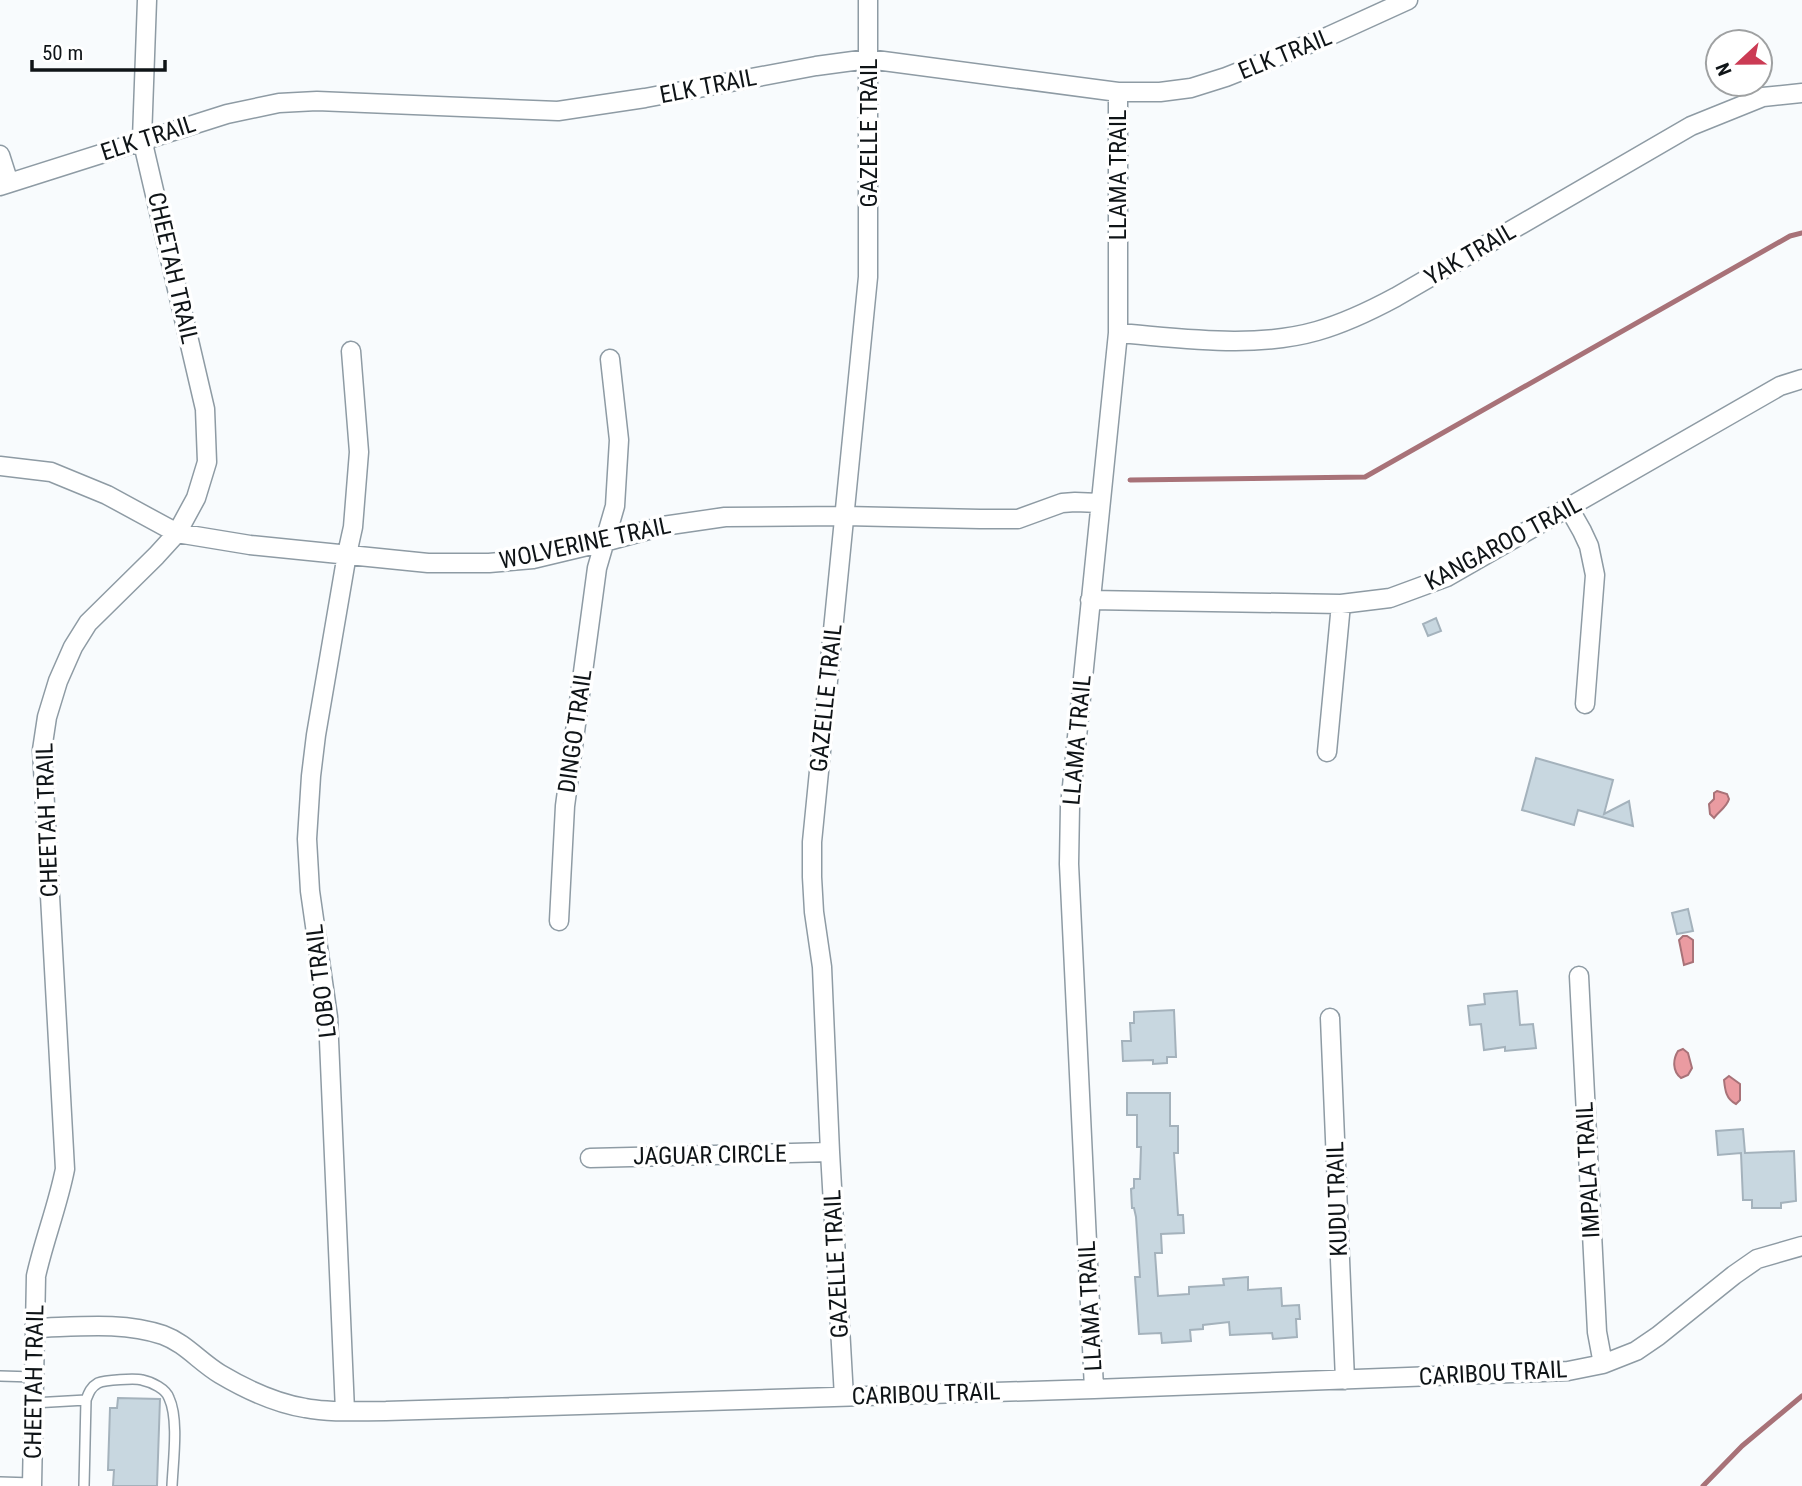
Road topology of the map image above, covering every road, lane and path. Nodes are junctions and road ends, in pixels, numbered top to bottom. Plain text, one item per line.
1 (147, 0) edge
2 (868, 0) edge
3 (1408, 0) edge
4 (868, 59) junction
5 (1118, 92) junction
6 (1802, 93) edge
7 (142, 139) junction
8 (0, 155) edge
9 (4, 184) edge
10 (1118, 334) junction
11 (351, 351) dead end
12 (610, 359) dead end
13 (1802, 379) edge
14 (0, 466) edge
15 (1100, 503) junction
16 (1569, 508) junction
17 (845, 516) junction
18 (177, 533) junction
19 (604, 542) junction
20 (347, 554) junction
21 (1090, 600) junction
22 (1341, 604) junction
23 (1585, 704) dead end
24 (1327, 752) dead end
25 (559, 921) dead end
26 (1578, 976) dead end
27 (1330, 1018) dead end
28 (830, 1152) junction
29 (590, 1158) dead end
30 (1802, 1246) edge
31 (34, 1328) junction
32 (1603, 1364) junction
33 (0, 1376) edge
34 (34, 1377) junction
35 (1345, 1380) junction
36 (1094, 1389) junction
37 (844, 1397) junction
38 (86, 1400) junction
39 (33, 1403) junction
40 (345, 1411) junction
41 (0, 1482) edge
42 (32, 1484) edge
43 (84, 1486) edge
44 (172, 1486) edge

1 - 7 street, CHEETAH TRAIL
2 - 4 street, GAZELLE TRAIL
3 - 5 street, ELK TRAIL
4 - 5 street, ELK TRAIL
4 - 7 street, ELK TRAIL
4 - 17 street, GAZELLE TRAIL
5 - 10 street, LLAMA TRAIL
6 - 10 street, YAK TRAIL
7 - 9 street, ELK TRAIL
7 - 18 street, CHEETAH TRAIL
8 - 9 street
10 - 15 street, LLAMA TRAIL
11 - 20 street, LOBO TRAIL
12 - 19 street, DINGO TRAIL
13 - 16 street, KANGAROO TRAIL
14 - 18 street, WOLVERINE TRAIL
15 - 17 street, WOLVERINE TRAIL
15 - 21 street, LLAMA TRAIL
16 - 22 street, KANGAROO TRAIL
16 - 23 street
17 - 19 street, WOLVERINE TRAIL
17 - 28 street, GAZELLE TRAIL
18 - 20 street, WOLVERINE TRAIL
18 - 31 street, CHEETAH TRAIL
19 - 20 street, WOLVERINE TRAIL
19 - 25 street, DINGO TRAIL
20 - 40 street, LOBO TRAIL
21 - 22 street, KANGAROO TRAIL
21 - 36 street, LLAMA TRAIL
22 - 24 street
26 - 32 street, IMPALA TRAIL
27 - 35 street, KUDU TRAIL
28 - 29 street, JAGUAR CIRCLE
28 - 37 street, GAZELLE TRAIL
30 - 32 street, CARIBOU TRAIL
31 - 34 street, CHEETAH TRAIL
31 - 40 street, CARIBOU TRAIL
32 - 35 street, CARIBOU TRAIL
33 - 34 lane
34 - 39 street, CHEETAH TRAIL
35 - 36 street, CARIBOU TRAIL
36 - 37 street, CARIBOU TRAIL
37 - 40 street, CARIBOU TRAIL
38 - 39 lane
38 - 43 lane
38 - 44 lane
39 - 42 street, CHEETAH TRAIL
41 - 42 lane

